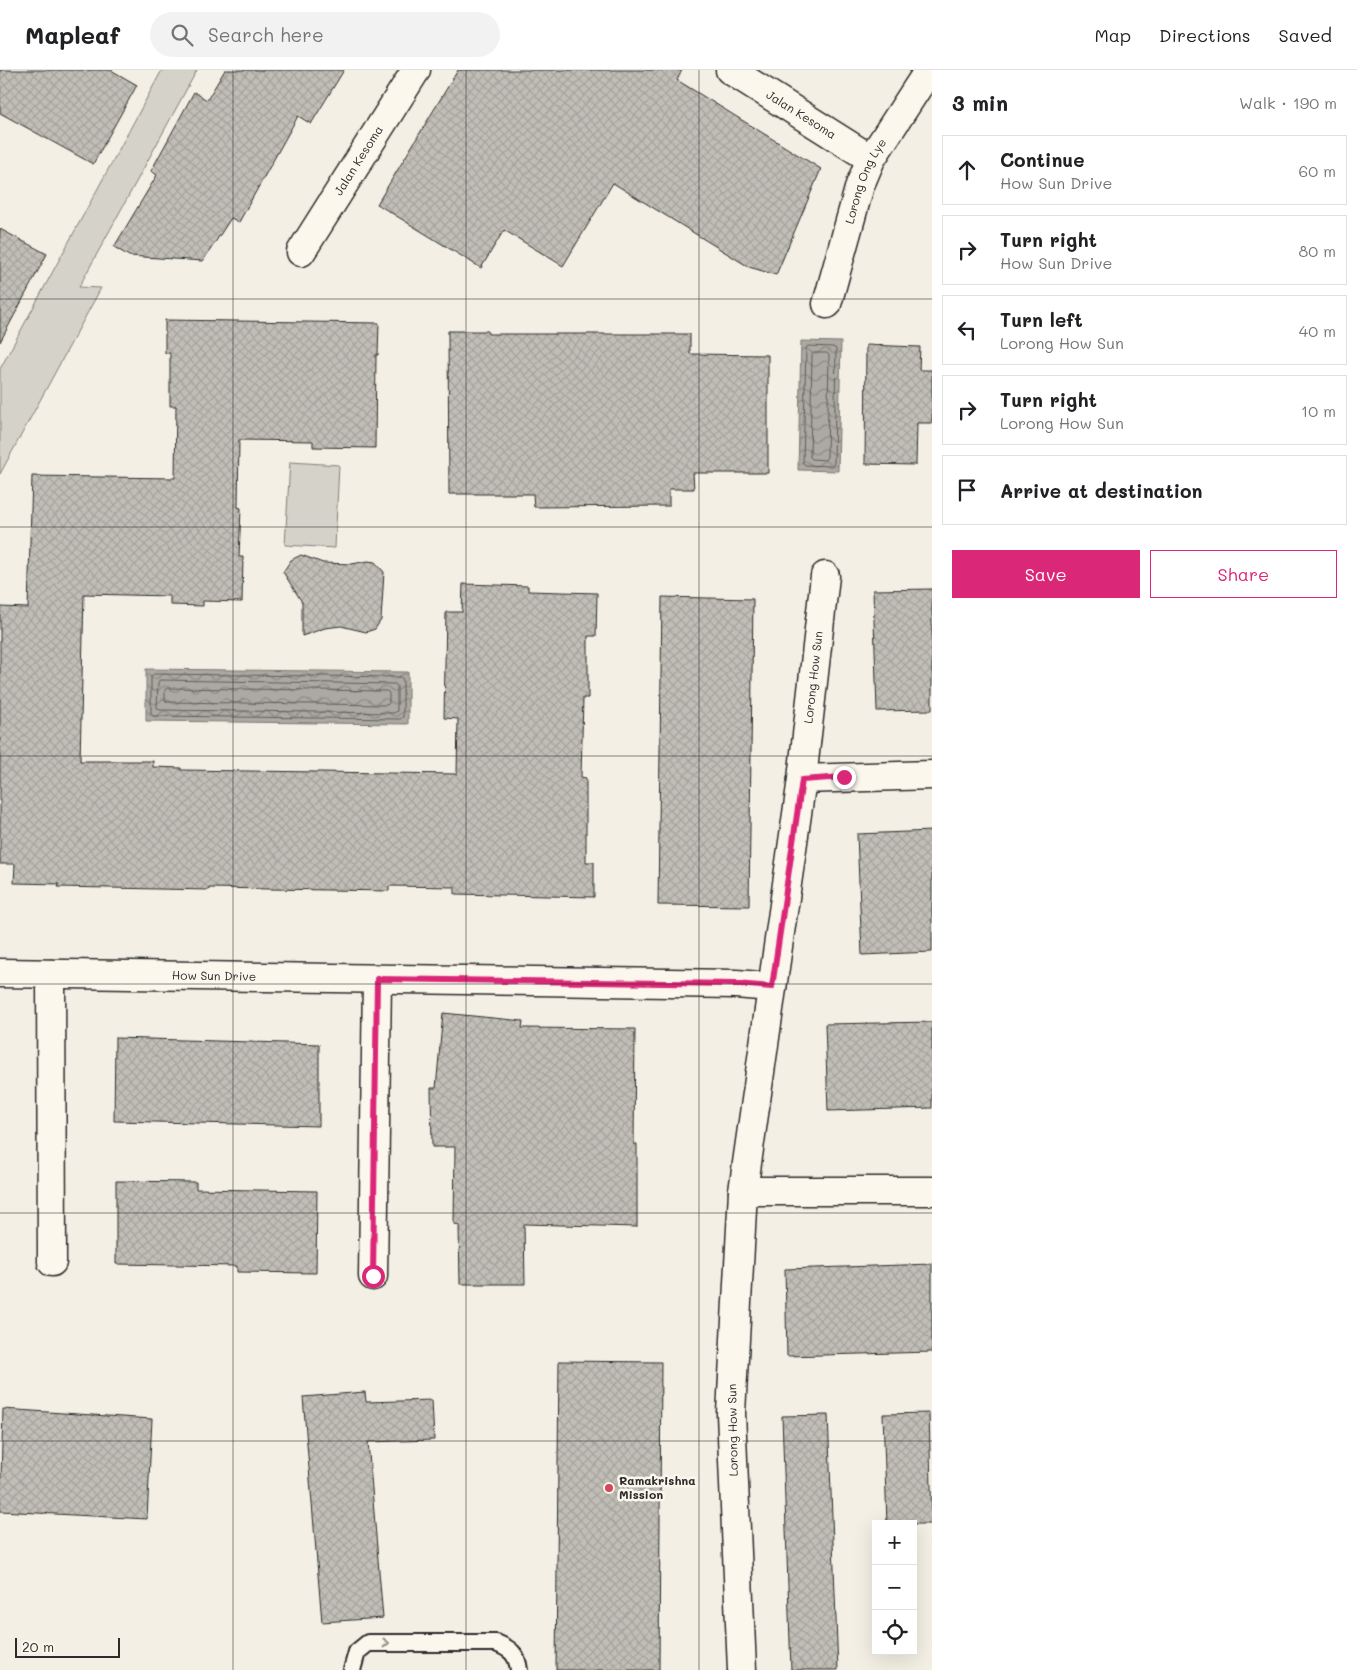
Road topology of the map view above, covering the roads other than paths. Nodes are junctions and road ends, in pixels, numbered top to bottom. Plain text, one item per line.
1 (416, 70) edge
2 (730, 70) edge
3 (929, 70) edge
4 (871, 159) junction
5 (301, 252) dead end
6 (827, 304) dead end
7 (825, 576) dead end
8 (932, 775) edge
9 (802, 780) junction
10 (0, 974) edge
11 (51, 974) junction
12 (377, 979) junction
13 (772, 987) junction
14 (743, 1191) junction
15 (932, 1191) edge
16 (52, 1262) dead end
17 (373, 1276) dead end
18 (352, 1670) edge
19 (519, 1670) edge
20 (742, 1670) edge

1 - 5 street, Jalan Kesoma
2 - 4 street, Jalan Kesoma
3 - 4 street, Lorong Ong Lye
4 - 6 street, Lorong Ong Lye
7 - 9 street, Lorong How Sun
8 - 9 street
9 - 13 street, Lorong How Sun
10 - 11 street, How Sun Drive
11 - 12 street, How Sun Drive
11 - 16 street
12 - 13 street, How Sun Drive
12 - 17 street
13 - 14 street, Lorong How Sun
14 - 15 street
14 - 20 street, Lorong How Sun
18 -> 19 lane

